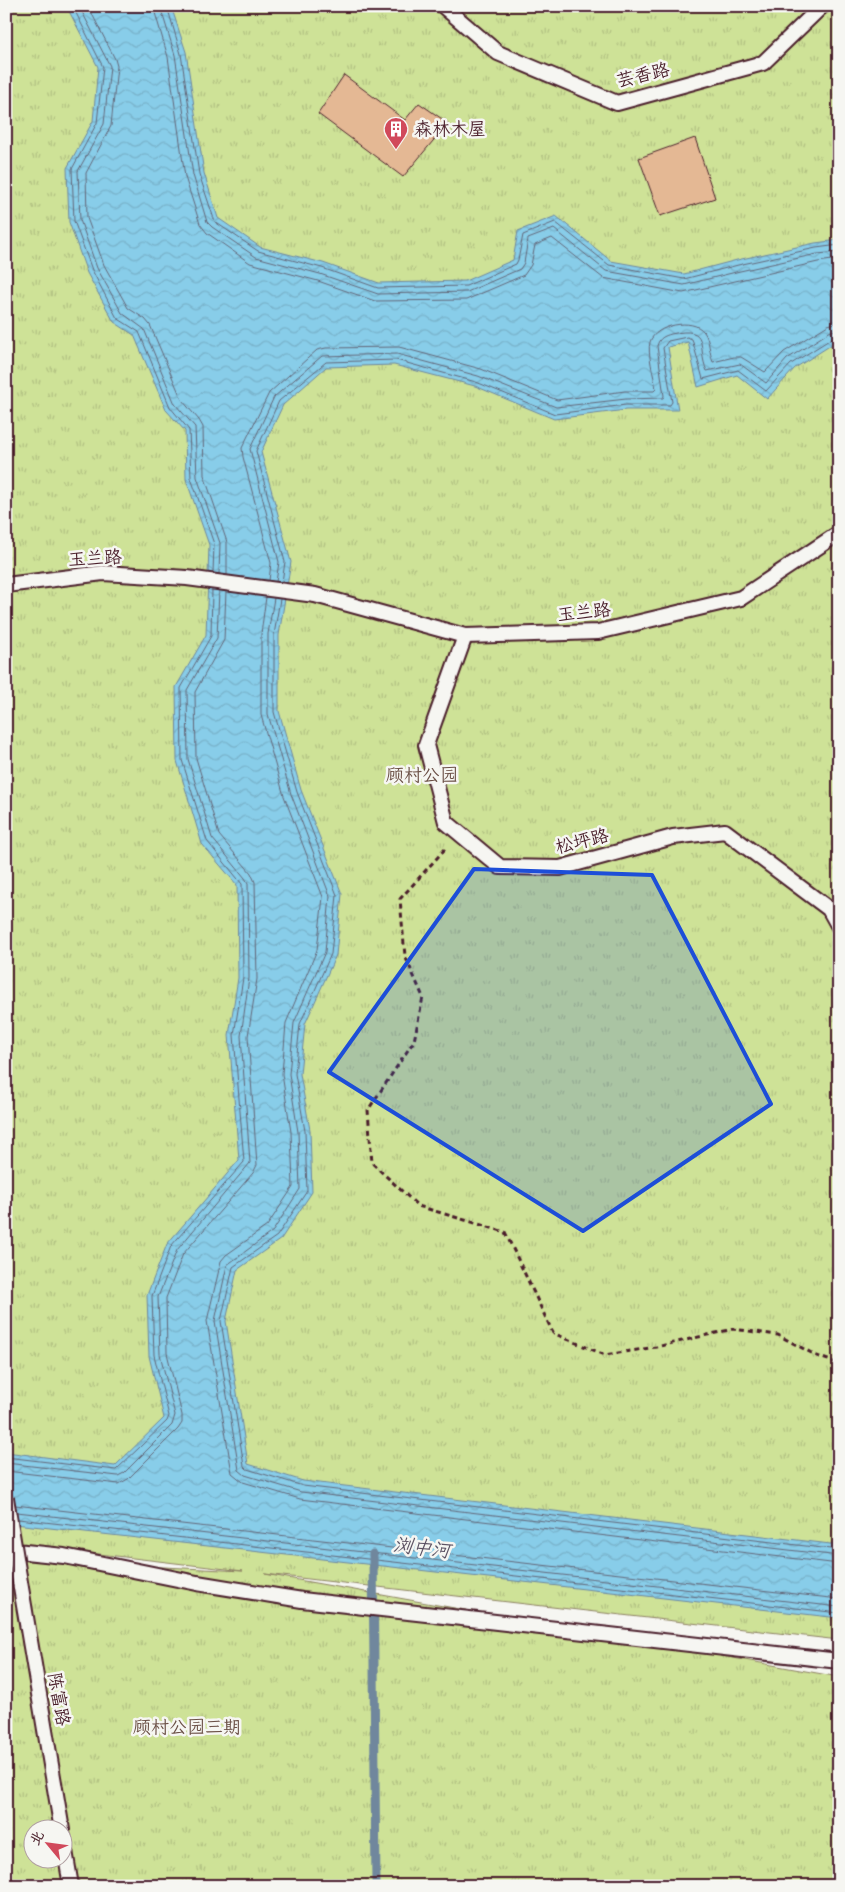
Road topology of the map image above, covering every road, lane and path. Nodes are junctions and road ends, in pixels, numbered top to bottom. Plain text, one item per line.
1 (443, 6) edge
2 (822, 6) edge
3 (839, 533) edge
4 (6, 585) edge
5 (466, 636) junction
6 (460, 833) junction
7 (839, 927) edge
8 (839, 1364) edge
9 (6, 1498) edge
10 (6, 1550) edge
11 (839, 1661) edge
12 (60, 1820) edge
13 (69, 1870) edge
14 (72, 1886) edge

1 - 2 lane, 芸香路
3 - 5 lane, 玉兰路
4 - 5 lane, 玉兰路
5 - 6 lane, 松坪路
6 - 7 lane, 松坪路
6 - 8 path
9 - 12 lane, 陈富路, bridge
10 - 11 lane
13 - 14 lane, 陈富路

